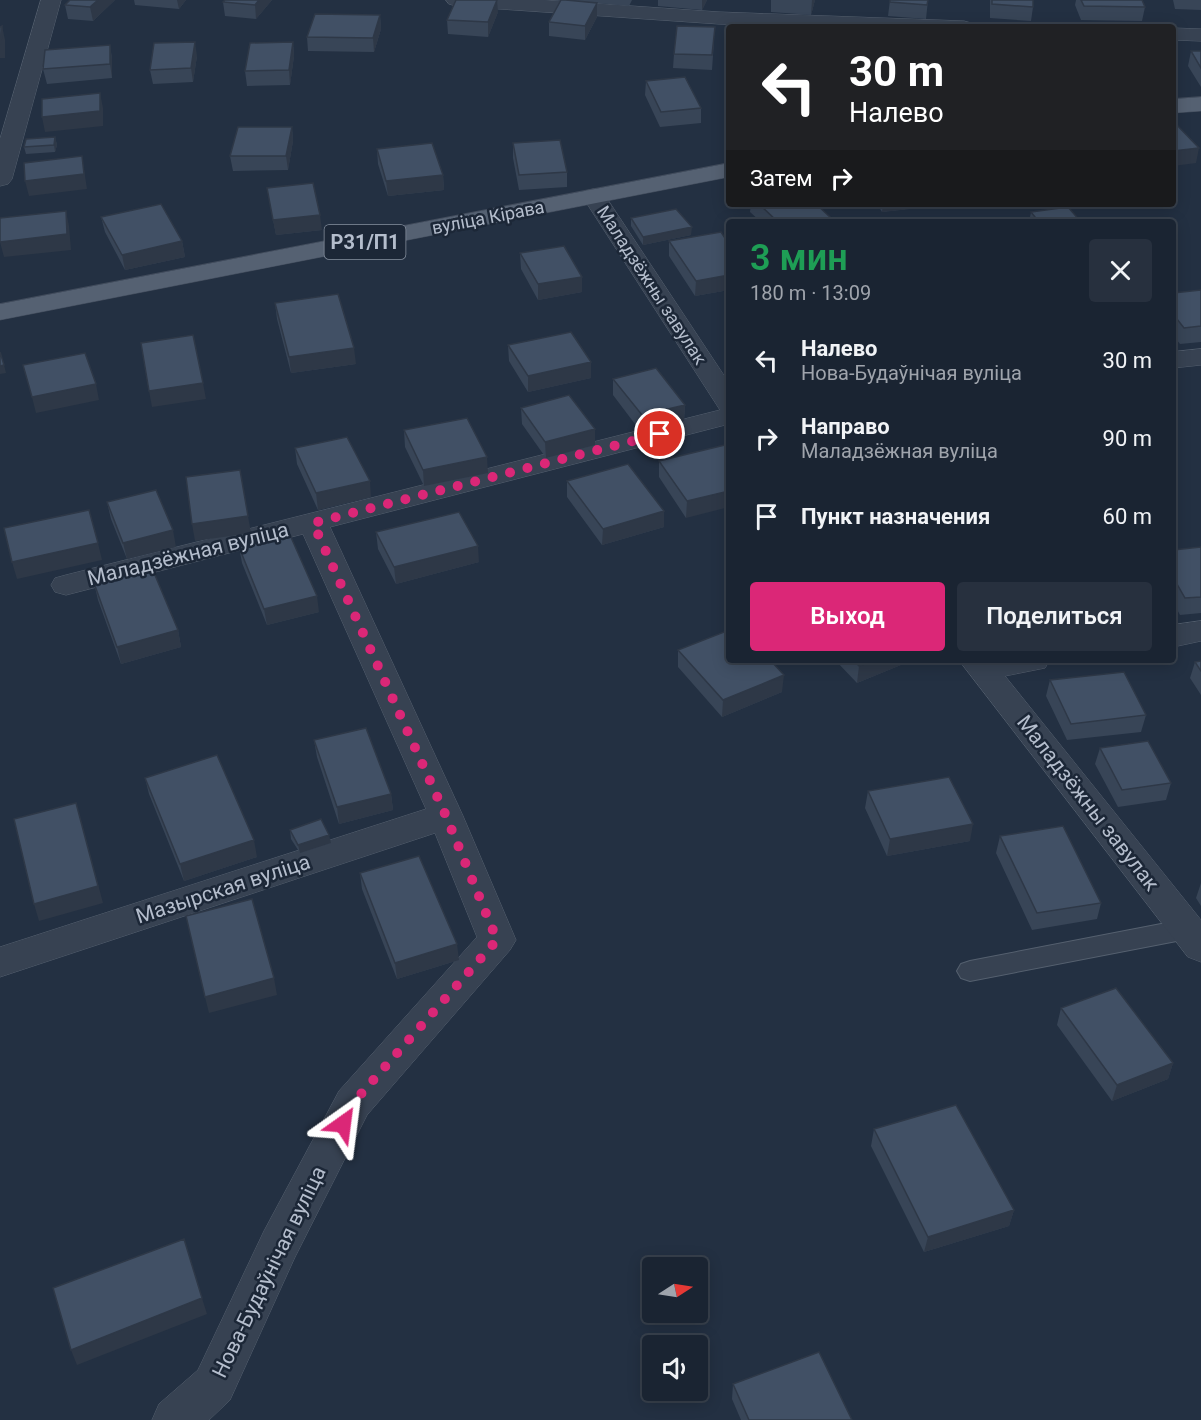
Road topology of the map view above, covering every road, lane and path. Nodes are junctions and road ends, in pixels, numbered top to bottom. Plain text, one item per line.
1 (51, 0) edge
2 (456, 0) edge
3 (480, 1) edge
4 (946, 18) edge
5 (1176, 34) edge
6 (1201, 35) edge
7 (1201, 104) edge
8 (1176, 106) edge
9 (726, 171) edge
10 (0, 179) edge
11 (594, 196) junction
12 (0, 312) edge
13 (1201, 357) edge
14 (1176, 360) edge
15 (726, 399) edge
16 (726, 417) edge
17 (313, 523) junction
18 (66, 585) dead end
19 (1201, 631) edge
20 (1176, 635) edge
21 (979, 664) edge
22 (446, 816) junction
23 (1194, 938) edge
24 (0, 962) edge
25 (970, 971) dead end
26 (175, 1420) edge

1 - 10 street
2 - 3 street
3 - 4 street
5 - 6 street
7 - 8 main road
9 - 11 main road, вуліца Кірава / Р31/П1
11 - 12 main road, вуліца Кірава / Р31/П1
11 - 15 street, Маладзёжны завулак
13 - 14 street
16 - 17 street, Маладзёжная вуліца
17 - 18 street, Маладзёжная вуліца
17 - 22 street, Нова-Будаўнічая вуліца
19 - 20 street
21 - 23 street, Маладзёжны завулак
22 - 24 street, Мазырская вуліца
22 - 26 street, Нова-Будаўнічая вуліца
23 - 25 lane

